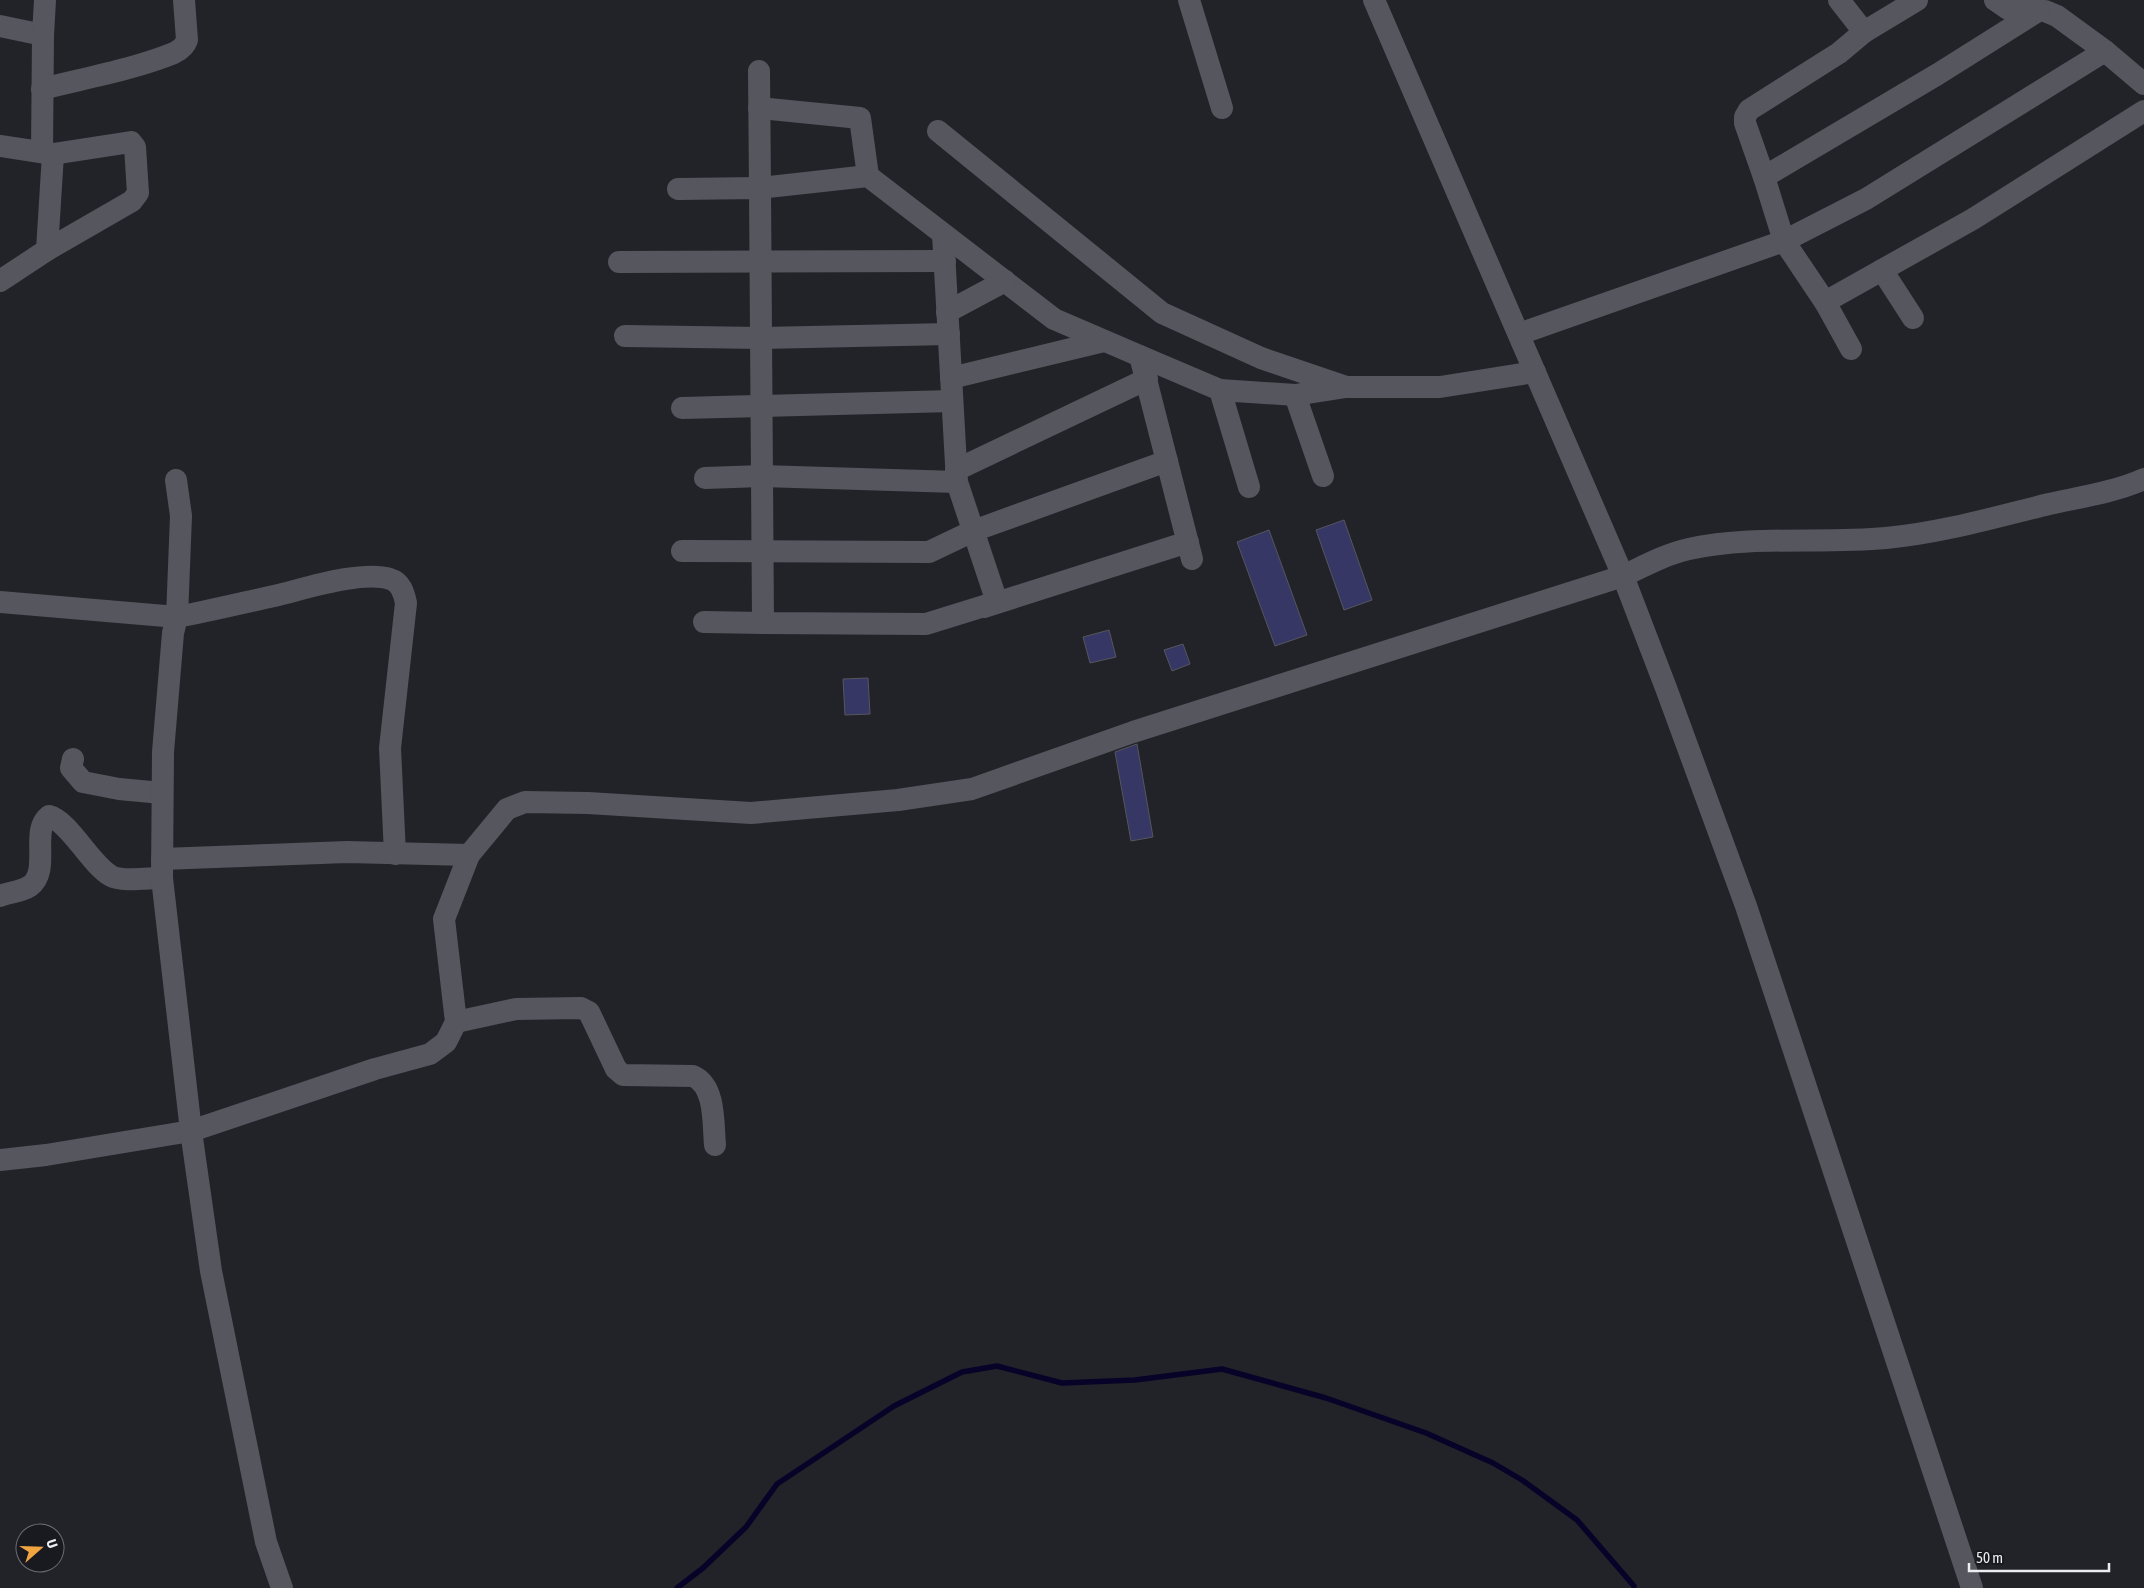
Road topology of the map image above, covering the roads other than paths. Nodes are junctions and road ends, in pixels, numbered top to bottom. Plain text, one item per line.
1 (45, 0) edge
2 (184, 0) edge
3 (1189, 0) edge
4 (1374, 0) edge
5 (1840, 0) edge
6 (1917, 0) edge
7 (1995, 0) edge
8 (2038, 11) junction
9 (0, 26) edge
10 (1864, 32) junction
11 (43, 35) junction
12 (2105, 51) junction
13 (759, 71) dead end
14 (2144, 84) edge
15 (42, 89) junction
16 (759, 108) junction
17 (1222, 108) dead end
18 (2144, 112) edge
19 (938, 131) dead end
20 (0, 146) edge
21 (48, 153) junction
22 (868, 176) junction
23 (1764, 177) junction
24 (760, 188) junction
25 (678, 189) dead end
26 (943, 234) junction
27 (1784, 241) junction
28 (47, 250) junction
29 (945, 261) junction
30 (619, 262) dead end
31 (760, 262) junction
32 (1882, 270) junction
33 (0, 281) edge
34 (1005, 281) junction
35 (1825, 302) junction
36 (1913, 318) dead end
37 (948, 323) junction
38 (1519, 334) junction
39 (625, 336) dead end
40 (761, 338) junction
41 (1104, 341) junction
42 (1851, 349) dead end
43 (1140, 356) junction
44 (1535, 372) junction
45 (951, 378) junction
46 (1146, 380) junction
47 (1346, 387) junction
48 (1220, 390) junction
49 (1296, 395) junction
50 (952, 401) junction
51 (762, 407) junction
52 (682, 408) dead end
53 (1167, 462) junction
54 (762, 476) junction
55 (956, 476) junction
56 (1323, 476) dead end
57 (705, 478) dead end
58 (2144, 479) edge
59 (176, 480) dead end
60 (1249, 487) dead end
61 (973, 530) junction
62 (682, 551) dead end
63 (763, 553) junction
64 (1623, 576) junction
65 (0, 602) edge
66 (997, 602) junction
67 (953, 616) dead end
68 (177, 617) junction
69 (704, 622) dead end
70 (763, 623) junction
71 (73, 759) dead end
72 (162, 793) junction
73 (395, 854) junction
74 (469, 854) junction
75 (162, 868) junction
76 (0, 896) edge
77 (456, 1022) junction
78 (191, 1131) junction
79 (715, 1145) dead end
80 (0, 1160) edge
81 (282, 1588) edge
82 (1972, 1588) edge

1 - 11 street
2 - 15 street
3 - 17 street
4 - 38 street
5 - 10 street
6 - 10 street
7 - 8 street
8 - 12 street
8 - 23 street
9 - 11 street
10 - 23 street
11 - 15 street
12 - 14 street
12 - 27 street
13 - 16 street
15 - 21 street
16 - 22 street
16 - 24 street
18 - 32 street
19 - 47 street
20 - 21 street
21 - 28 street
21 - 28 street
22 - 24 street
22 - 26 street
23 - 27 street
24 - 25 street
24 - 31 street
26 - 29 street
26 - 34 street
27 - 35 street
27 - 38 street
28 - 33 street
29 - 31 street
29 - 37 street
30 - 31 street
31 - 40 street
32 - 35 street
32 - 36 street
34 - 37 street
34 - 41 street
35 - 42 street
37 - 40 street
37 - 45 street
38 - 44 street
39 - 40 street
40 - 51 street
41 - 43 street
41 - 45 street
43 - 46 street
43 - 48 street
44 - 47 street
44 - 64 street
45 - 50 street
46 - 53 street
46 - 55 street
47 - 49 street
48 - 49 street
48 - 60 street
49 - 56 street
50 - 51 street
50 - 55 street
51 - 52 street
51 - 54 street
53 - 61 street
53 - 66 street
54 - 55 street
54 - 57 street
54 - 63 street
55 - 61 street
58 - 64 street
59 - 68 street
61 - 63 street
61 - 66 street
62 - 63 street
63 - 70 street
64 - 74 street
64 - 82 street
65 - 68 street
66 - 67 street
66 - 70 street
68 - 72 street
68 - 73 street
69 - 70 street
71 - 72 street
72 - 75 street
73 - 74 street
73 - 75 street
74 - 77 street
75 - 76 street
75 - 78 street
77 - 78 street
77 - 79 street
78 - 80 street
78 - 81 street

